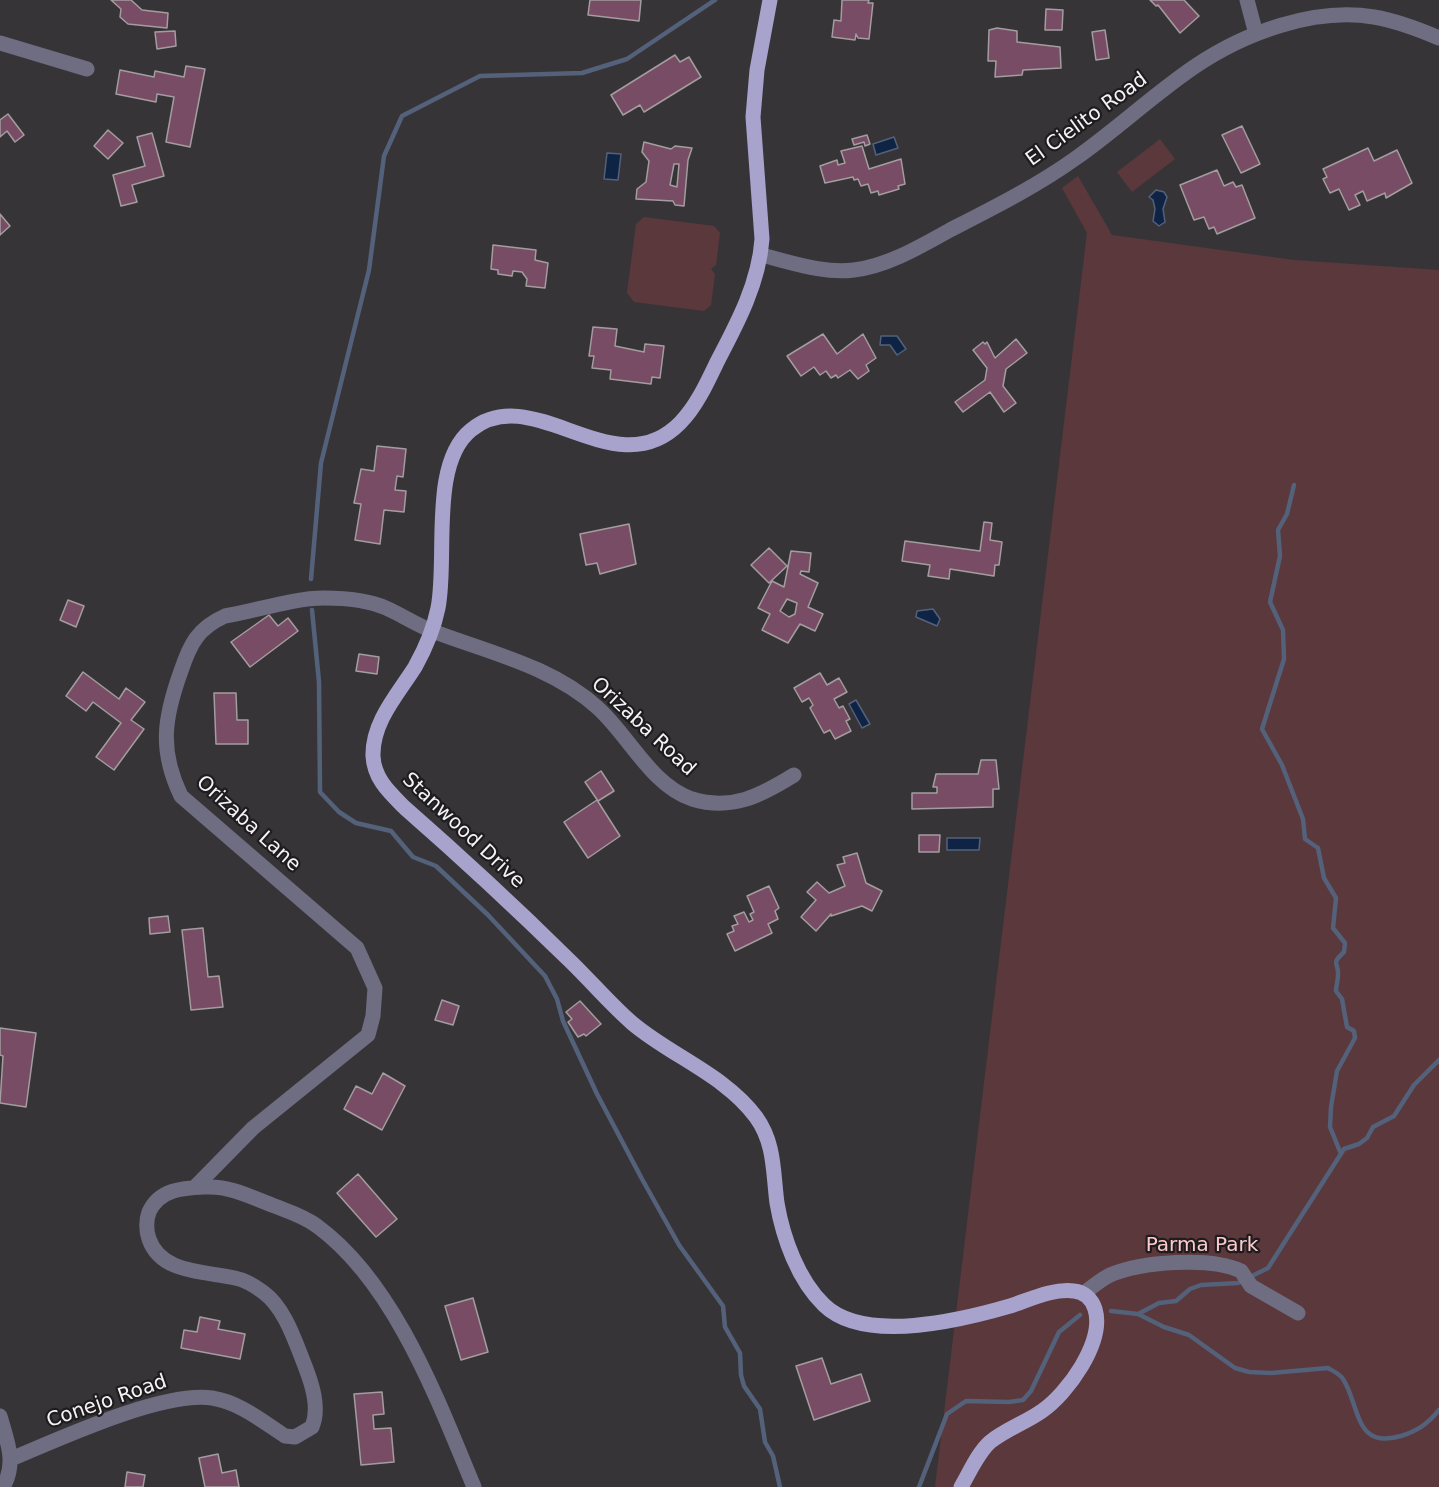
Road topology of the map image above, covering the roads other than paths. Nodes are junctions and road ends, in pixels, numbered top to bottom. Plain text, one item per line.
1 (770, 0) edge
2 (1247, 0) edge
3 (1256, 34) junction
4 (1439, 38) edge
5 (0, 43) edge
6 (87, 69) dead end
7 (761, 255) junction
8 (431, 631) junction
9 (794, 775) dead end
10 (195, 1188) junction
11 (1083, 1294) junction
12 (1298, 1313) dead end
13 (0, 1416) edge
14 (11, 1459) junction
15 (3, 1487) edge
16 (474, 1487) edge
17 (961, 1487) edge

1 - 7 main road, Stanwood Drive
2 - 3 street
3 - 4 street, El Cielito Road
3 - 7 street, El Cielito Road
5 - 6 street
7 - 8 main road, Stanwood Drive
8 - 9 street, Orizaba Road
8 - 10 street, Orizaba Lane
8 - 11 main road, Stanwood Drive
10 - 14 street, Conejo Road
10 - 16 street, Conejo Road
11 - 12 street
11 - 17 main road
13 - 14 street
14 - 15 street

